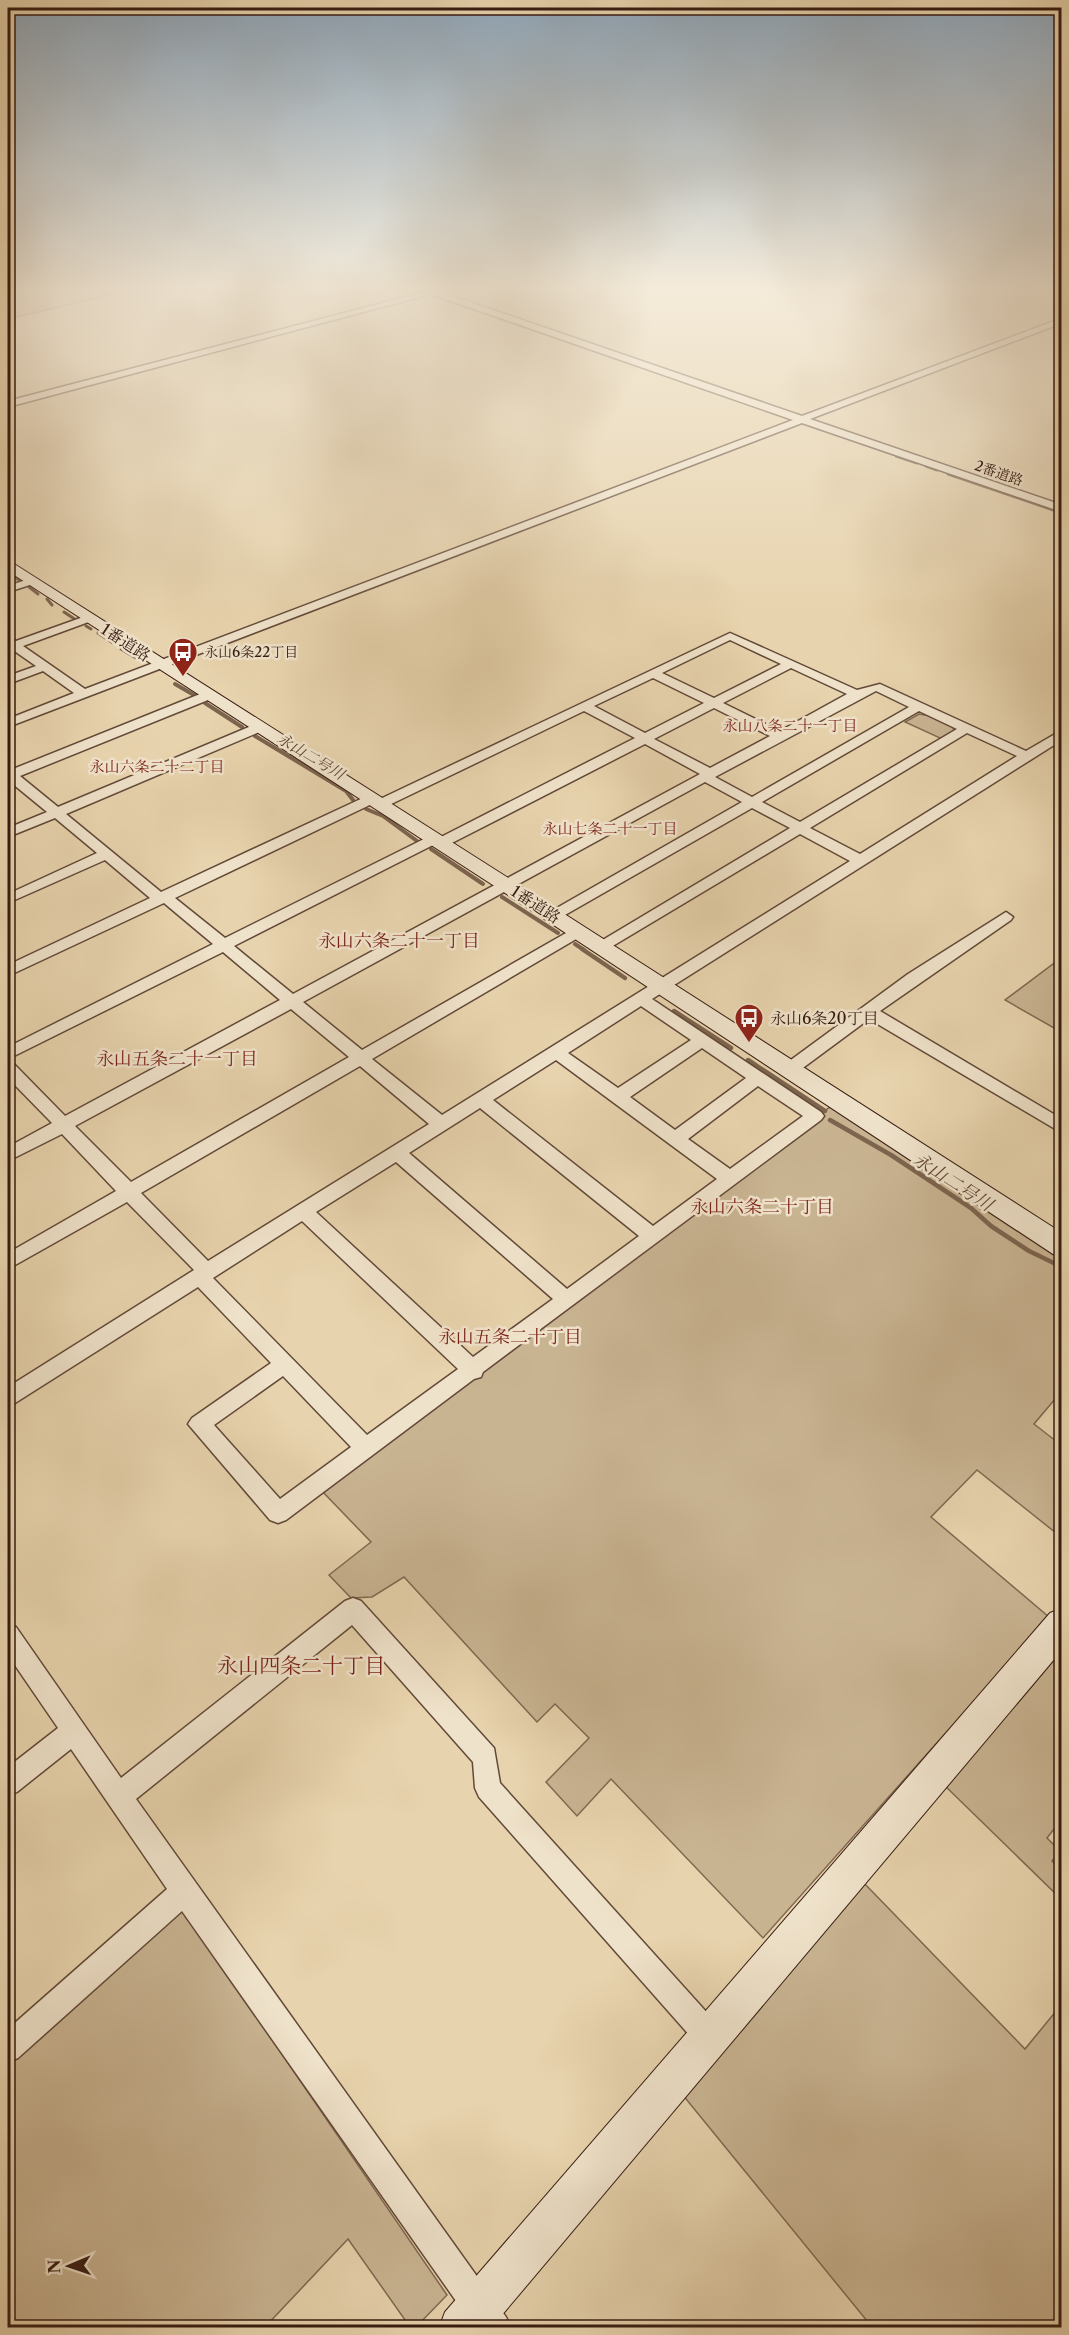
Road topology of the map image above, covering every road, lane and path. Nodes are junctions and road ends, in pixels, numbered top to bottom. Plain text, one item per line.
1 (38, 396) edge
2 (735, 396) edge
3 (862, 396) edge
4 (8, 404) edge
5 (802, 419) junction
6 (1062, 509) edge
7 (8, 565) edge
8 (32, 581) junction
9 (8, 589) edge
10 (90, 618) junction
11 (10, 645) edge
12 (161, 664) junction
13 (790, 664) junction
14 (44, 667) junction
15 (653, 673) junction
16 (8, 680) edge
17 (83, 694) junction
18 (857, 694) junction
19 (209, 695) junction
20 (714, 703) junction
21 (584, 706) junction
22 (918, 708) junction
23 (8, 723) edge
24 (260, 727) junction
25 (965, 729) junction
26 (1062, 734) edge
27 (780, 736) junction
28 (644, 738) junction
29 (1027, 756) junction
30 (8, 774) edge
31 (708, 776) junction
32 (376, 801) junction
33 (752, 803) junction
34 (57, 812) junction
35 (800, 828) junction
36 (8, 833) edge
37 (438, 841) junction
38 (105, 855) junction
39 (860, 860) junction
40 (506, 885) junction
41 (162, 897) junction
42 (8, 899) edge
43 (553, 916) junction
44 (1006, 917) dead end
45 (578, 932) junction
46 (223, 946) junction
47 (601, 947) junction
48 (8, 971) edge
49 (660, 987) junction
50 (641, 999) junction
51 (291, 1001) junction
52 (870, 1012) junction
53 (701, 1041) junction
54 (556, 1052) junction
55 (8, 1054) edge
56 (360, 1057) junction
57 (8, 1068) edge
58 (790, 1069) junction
59 (758, 1078) junction
60 (617, 1097) junction
61 (481, 1100) junction
62 (441, 1124) junction
63 (63, 1125) junction
64 (1062, 1127) edge
65 (675, 1139) junction
66 (396, 1152) junction
67 (8, 1155) edge
68 (732, 1179) junction
69 (129, 1192) junction
70 (303, 1211) junction
71 (654, 1237) junction
72 (1060, 1242) edge
73 (8, 1262) edge
74 (203, 1274) junction
75 (567, 1300) junction
76 (285, 1364) junction
77 (474, 1371) junction
78 (8, 1398) edge
79 (366, 1448) junction
80 (1062, 1624) edge
81 (8, 1635) edge
82 (74, 1731) junction
83 (8, 1783) edge
84 (119, 1796) junction
85 (184, 1891) junction
86 (709, 2036) junction
87 (8, 2048) edge
88 (478, 2320) edge

1 - 4 street
2 - 5 street, 2番道路
3 - 5 street
5 - 6 street, 2番道路
5 - 12 street
7 - 8 street, 1番道路
8 - 9 street
8 - 10 street, 1番道路
10 - 11 street
10 - 12 street, 1番道路
11 - 14 street
12 - 17 street
12 - 19 street, 1番道路
13 - 15 street
13 - 18 street
13 - 20 street
14 - 16 street
14 - 17 street
15 - 20 street
15 - 21 street
17 - 23 street
18 - 22 street
18 - 27 street
19 - 24 street, 1番道路
19 - 30 street
20 - 27 street
20 - 28 street
21 - 28 street
21 - 32 street
22 - 25 street
22 - 33 street
24 - 32 street, 1番道路
24 - 34 street
25 - 29 street
25 - 35 street
26 - 29 street
27 - 31 street
28 - 31 street
28 - 37 street
29 - 39 street
30 - 34 street
31 - 33 street
31 - 40 street
32 - 37 street, 1番道路
32 - 41 street
33 - 35 street
33 - 43 street
34 - 36 street
34 - 38 street
35 - 39 street
35 - 47 street
37 - 40 street, 1番道路
37 - 46 street
38 - 41 street
38 - 42 street
39 - 49 street
40 - 43 street, 1番道路
40 - 51 street
41 - 46 street
41 - 48 street
43 - 45 street, 1番道路
44 - 52 street
45 - 47 street, 1番道路
45 - 56 street
46 - 51 street
46 - 55 street
47 - 49 street, 1番道路
49 - 50 street
49 - 58 street, 1番道路
50 - 53 street
50 - 54 street
51 - 56 street
51 - 63 street
52 - 58 street
52 - 64 street
53 - 59 street
53 - 60 street
54 - 60 street
54 - 61 street
56 - 62 street
56 - 69 street
57 - 63 street
58 - 72 street, 1番道路
59 - 65 street
59 - 68 street
60 - 65 street
61 - 62 street
61 - 71 street
62 - 66 street
63 - 67 street
63 - 69 street
65 - 68 street
66 - 70 street
66 - 75 street
68 - 71 street
69 - 73 street
69 - 74 street
70 - 74 street
70 - 77 street
71 - 75 street
74 - 76 street
74 - 78 street
75 - 77 street
76 - 79 street
76 - 79 street
77 - 79 street
80 - 86 street
81 - 82 street
82 - 83 street
82 - 84 street
84 - 85 street
84 - 86 street
85 - 87 street
85 - 88 street
86 - 88 street

